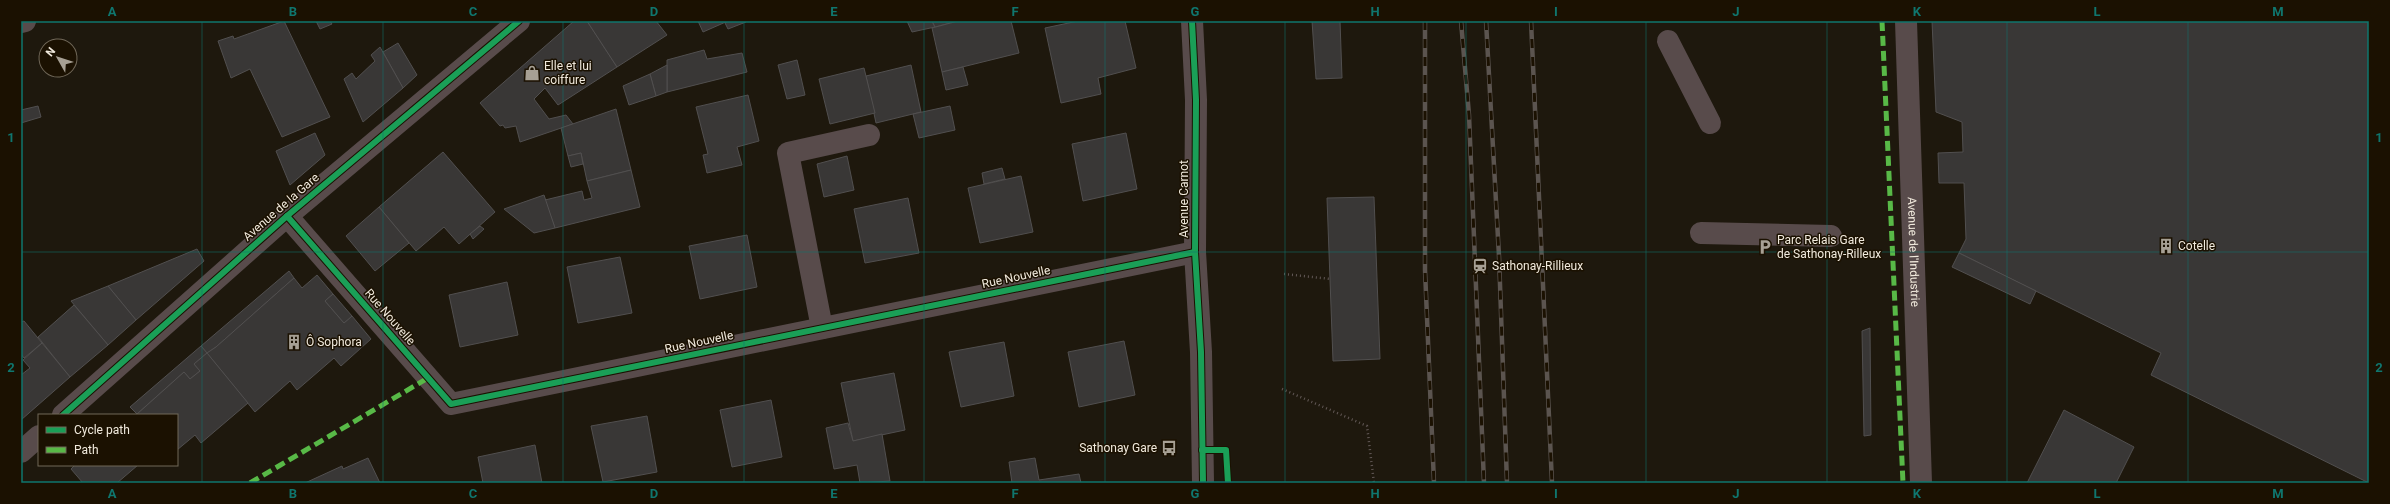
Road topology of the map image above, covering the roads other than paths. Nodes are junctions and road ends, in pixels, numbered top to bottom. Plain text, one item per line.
1 (25, 21) edge
2 (519, 21) edge
3 (1192, 21) edge
4 (1906, 21) edge
5 (21, 22) edge
6 (1668, 41) dead end
7 (1710, 124) dead end
8 (869, 135) dead end
9 (287, 216) junction
10 (1701, 233) dead end
11 (1831, 236) dead end
12 (1195, 252) junction
13 (822, 328) junction
14 (64, 414) edge
15 (38, 437) edge
16 (21, 452) edge
17 (1203, 483) edge
18 (1921, 483) edge

1 - 5 street
2 - 9 street, Avenue de la Gare
3 - 12 street, Avenue Carnot
4 - 18 street, Avenue de l'Industrie
6 - 7 street
8 - 13 street
9 - 13 street, Rue Nouvelle
9 - 14 street, Avenue de la Gare
10 - 11 street
12 - 13 street, Rue Nouvelle
12 - 17 street, Avenue Carnot
15 - 16 street

